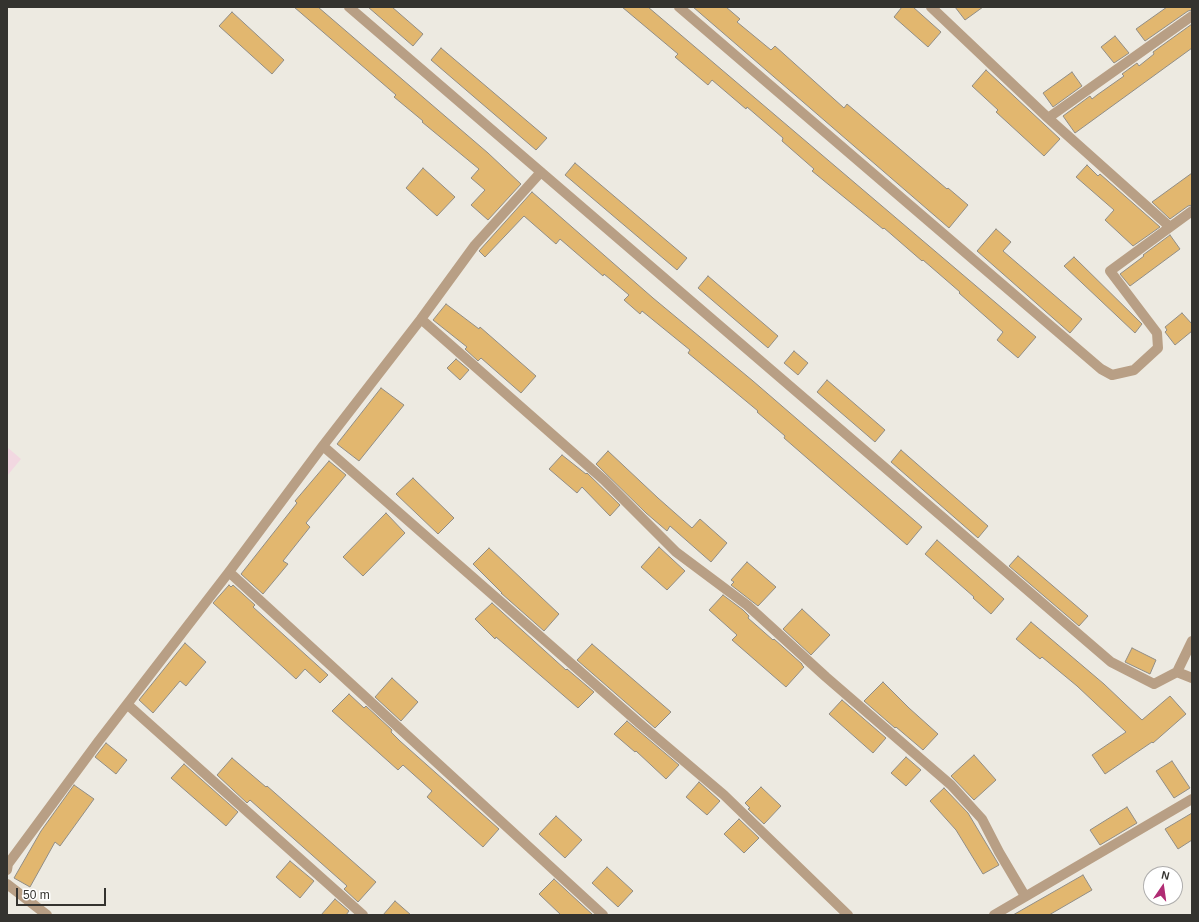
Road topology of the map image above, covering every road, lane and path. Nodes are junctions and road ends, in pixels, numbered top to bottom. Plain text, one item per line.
1 (349, 7) edge
2 (679, 7) edge
3 (933, 7) edge
4 (1192, 16) edge
5 (1048, 118) junction
6 (540, 172) junction
7 (1192, 211) edge
8 (1170, 227) junction
9 (421, 320) junction
10 (323, 446) junction
11 (229, 572) junction
12 (1192, 641) edge
13 (1177, 672) junction
14 (1192, 678) edge
15 (128, 705) junction
16 (1192, 799) edge
17 (7, 870) edge
18 (7, 884) edge
19 (1025, 896) junction
20 (47, 915) edge
21 (363, 915) edge
22 (603, 915) edge
23 (848, 915) edge
24 (994, 915) edge

1 - 6 street
2 - 8 street
3 - 5 street
4 - 5 street
5 - 8 street
6 - 9 street
6 - 13 street
7 - 8 street
9 - 10 street
9 - 19 street
10 - 11 street
10 - 23 street
11 - 15 street
11 - 22 street
12 - 13 street
13 - 14 street
15 - 17 street
15 - 21 street
16 - 19 street
18 - 20 street
19 - 24 street

